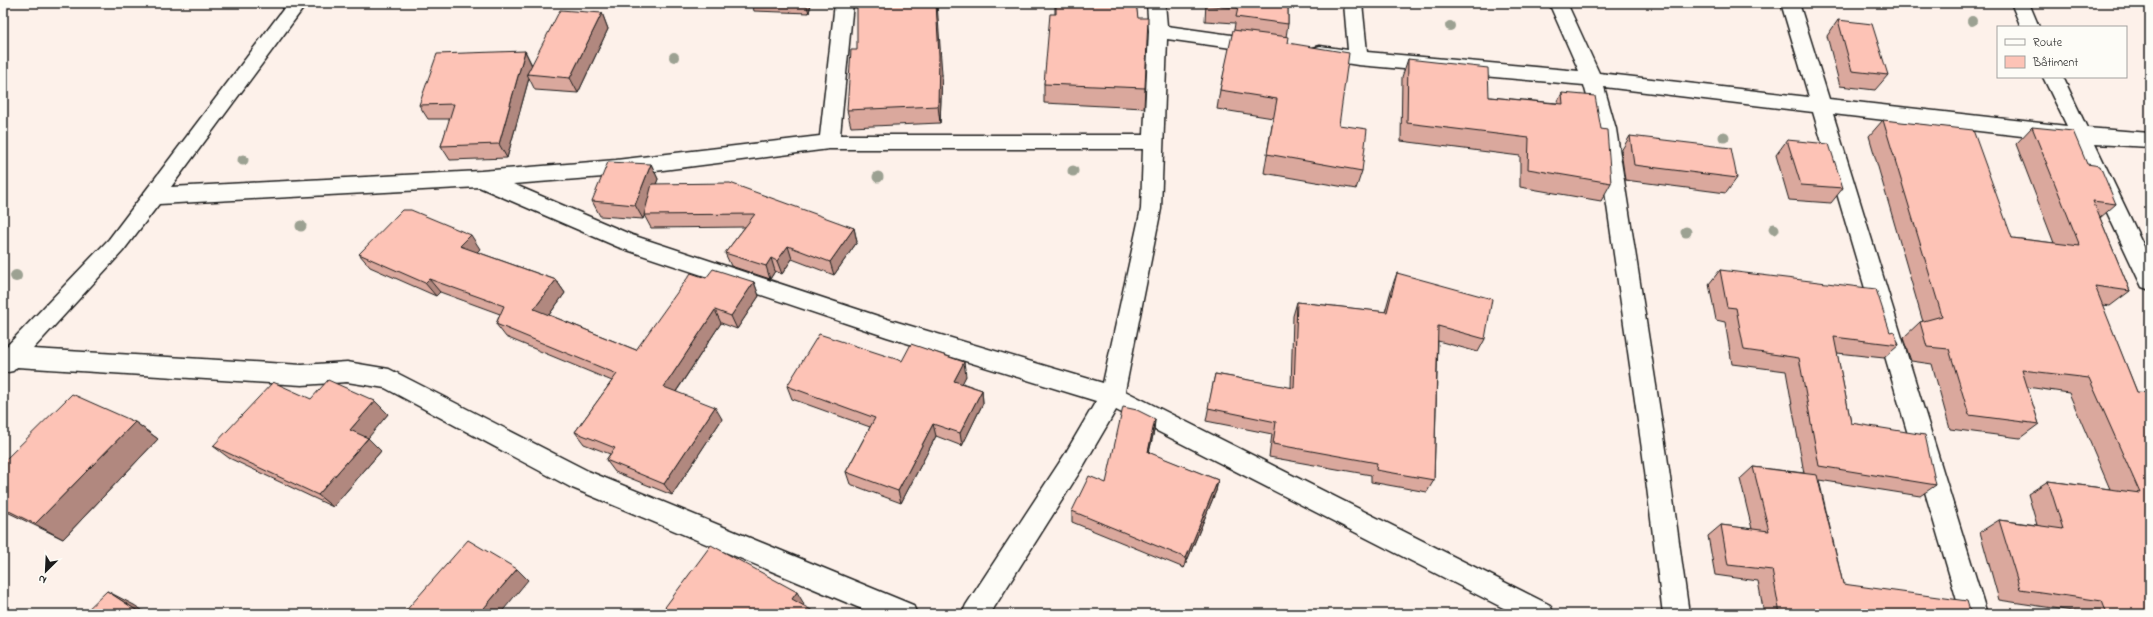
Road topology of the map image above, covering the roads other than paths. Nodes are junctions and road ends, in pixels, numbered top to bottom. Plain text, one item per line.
1 (298, 3) edge
2 (844, 3) edge
3 (1156, 3) edge
4 (1354, 3) edge
5 (1558, 3) edge
6 (1790, 3) edge
7 (2020, 3) edge
8 (2030, 26) edge
9 (1158, 31) junction
10 (1281, 48) edge
11 (1304, 51) edge
12 (1358, 58) junction
13 (2053, 78) edge
14 (1592, 79) junction
15 (1820, 106) junction
16 (2079, 135) junction
17 (2150, 140) edge
18 (830, 142) junction
19 (1153, 142) junction
20 (481, 179) junction
21 (153, 196) junction
22 (2150, 281) edge
23 (7, 362) edge
24 (1112, 396) junction
25 (904, 614) edge
26 (975, 614) edge
27 (1541, 614) edge
28 (1676, 614) edge
29 (1974, 614) edge

1 - 21 street
2 - 18 street
3 - 9 street
4 - 12 street
5 - 14 street
6 - 15 street
7 - 8 street
9 - 10 street
9 - 19 street
11 - 12 street
12 - 14 street
13 - 16 street
14 - 15 street
14 - 28 street
15 - 16 street
15 - 29 street
16 - 17 street
16 - 22 street
18 - 19 street
18 - 20 street
19 - 24 street
20 - 21 street
20 - 24 street
21 - 23 street
23 - 25 street
24 - 26 street
24 - 27 street

